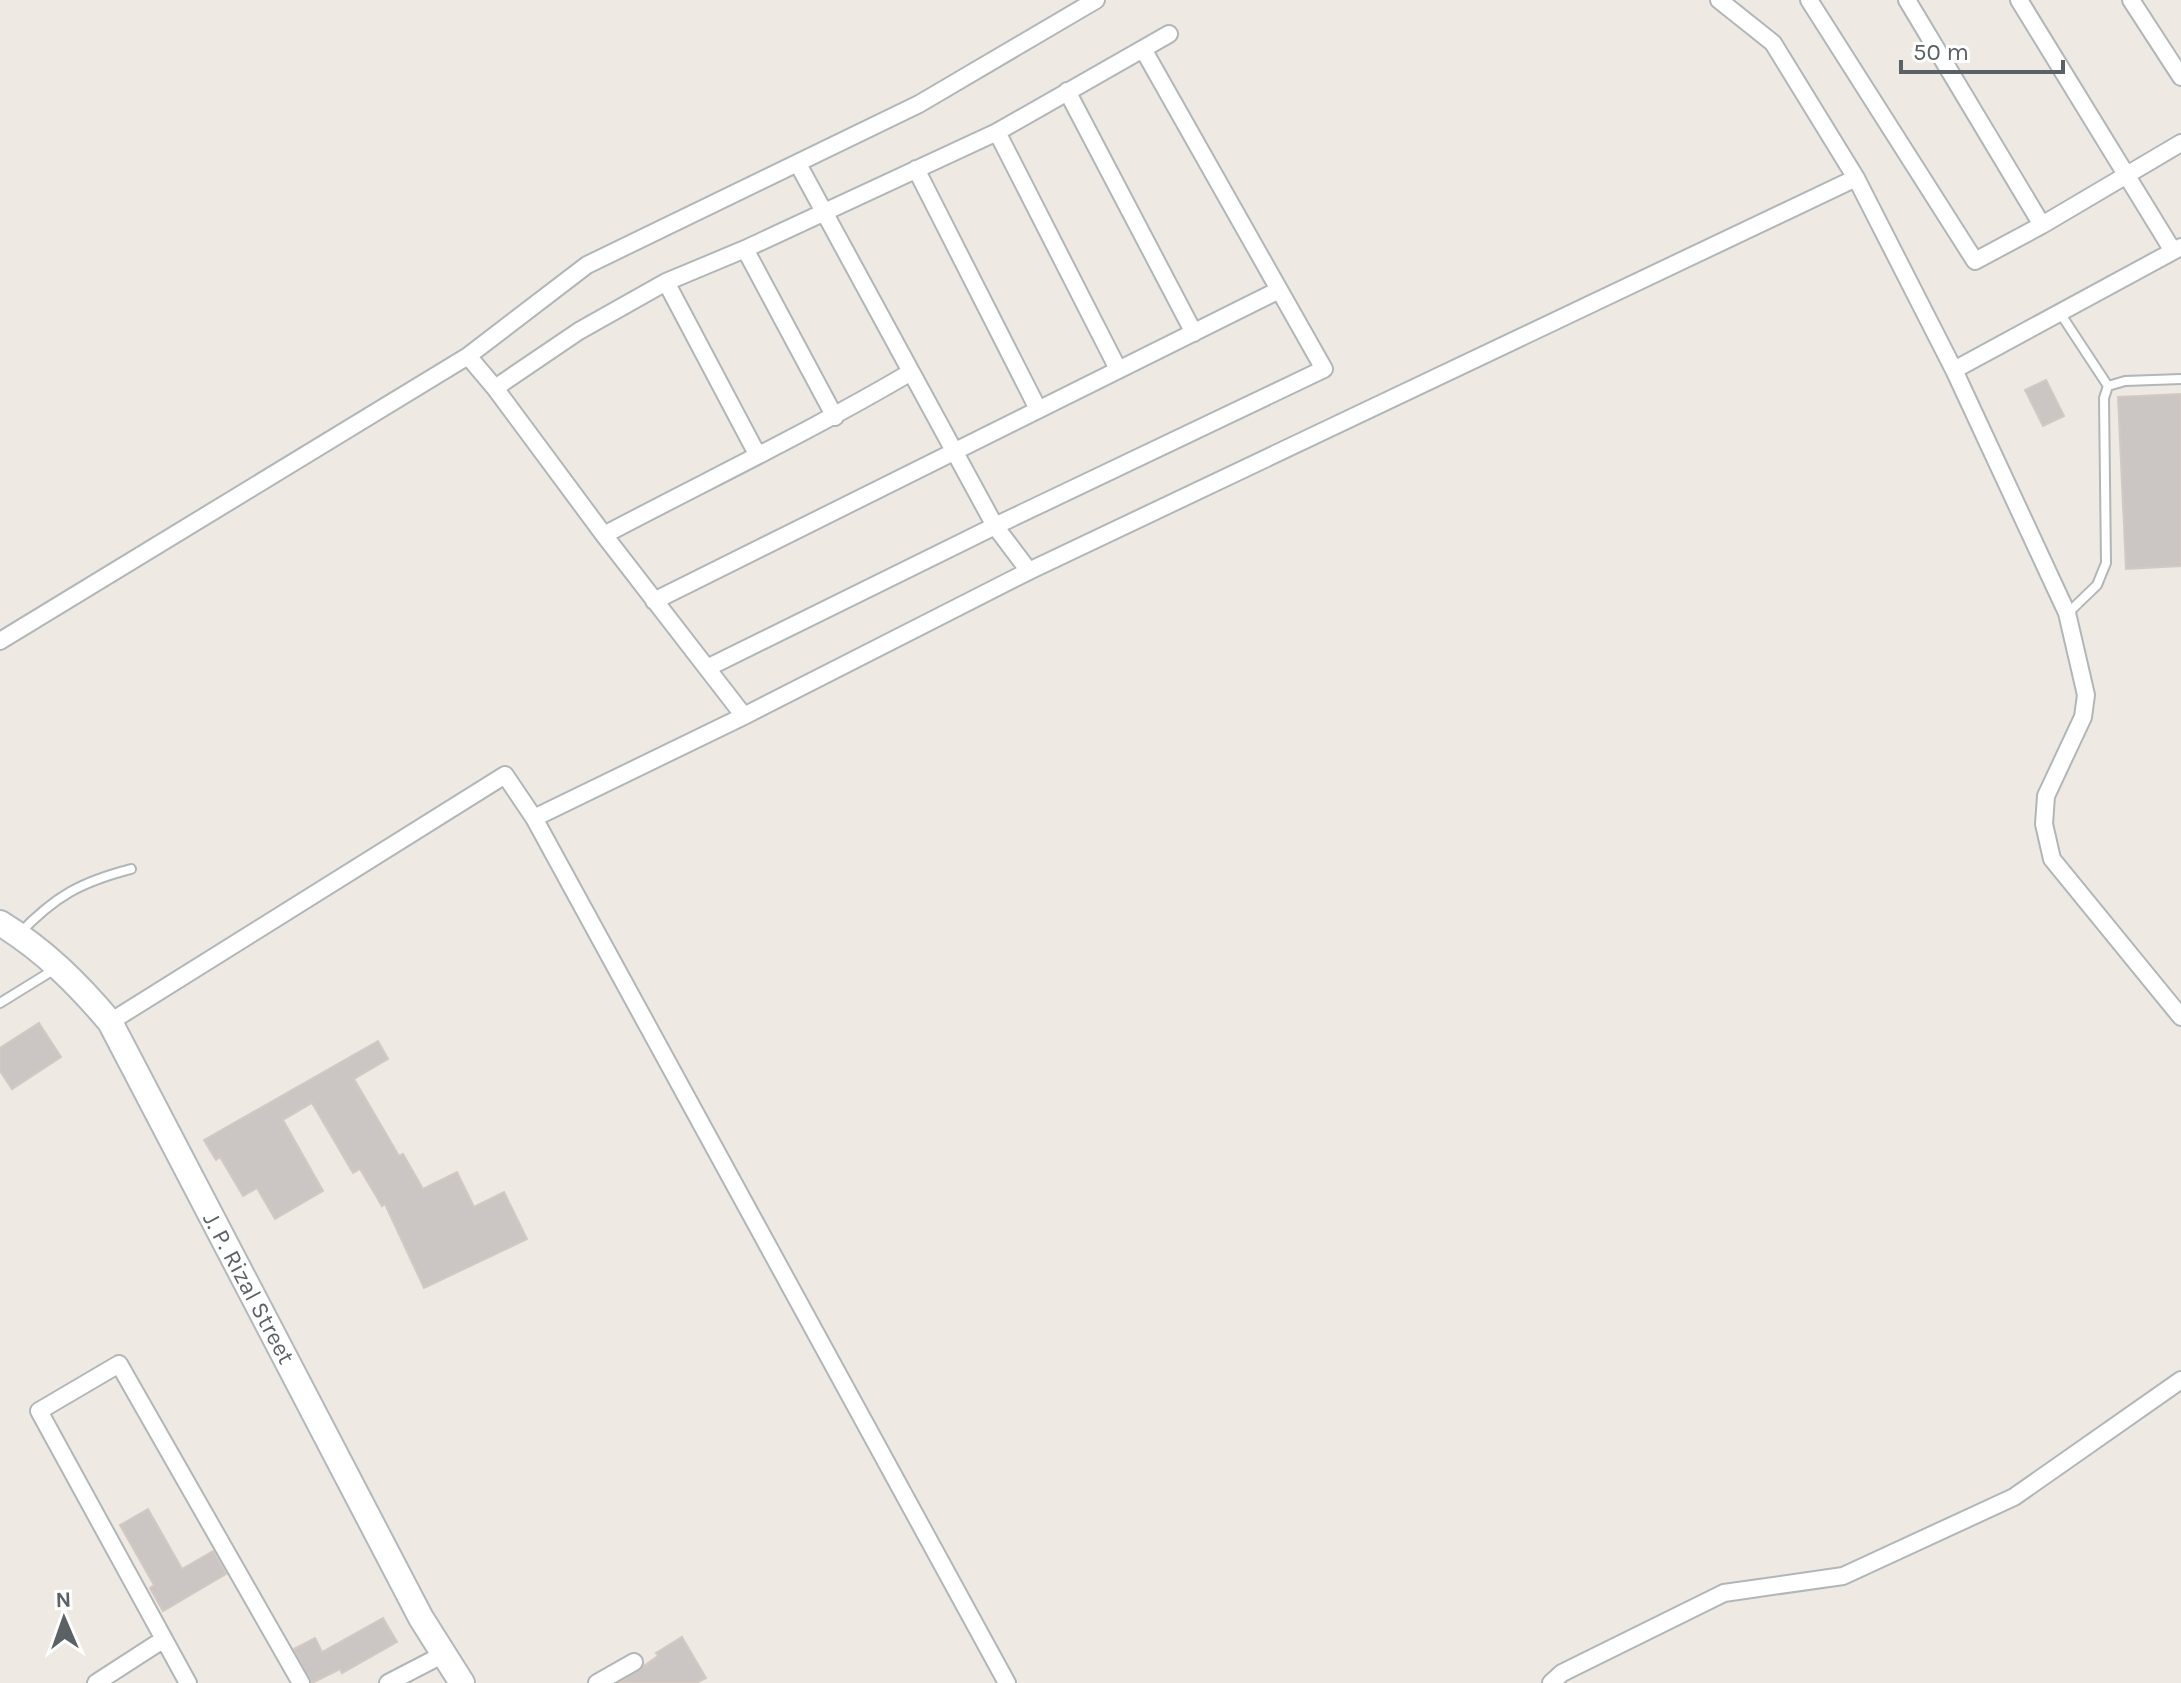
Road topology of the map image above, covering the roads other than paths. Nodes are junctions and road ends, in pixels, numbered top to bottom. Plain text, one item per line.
1 (1096, 0) edge
2 (1719, 0) edge
3 (1809, 0) edge
4 (1907, 0) edge
5 (2019, 0) edge
6 (2131, 0) edge
7 (1169, 34) dead end
8 (1143, 49) junction
9 (2181, 77) edge
10 (1067, 91) junction
11 (997, 132) junction
12 (2181, 143) edge
13 (798, 164) junction
14 (916, 169) junction
15 (2127, 175) junction
16 (1856, 178) junction
17 (825, 210) junction
18 (2042, 225) junction
19 (745, 249) junction
20 (2177, 249) edge
21 (666, 282) junction
22 (1279, 290) junction
23 (2059, 312) junction
24 (1194, 333) junction
25 (468, 356) junction
26 (1118, 369) junction
27 (1954, 370) junction
28 (911, 372) junction
29 (2181, 379) edge
30 (2108, 386) junction
31 (495, 388) junction
32 (1038, 409) junction
33 (835, 417) junction
34 (955, 450) junction
35 (757, 454) junction
36 (995, 526) junction
37 (604, 535) junction
38 (1029, 571) junction
39 (654, 601) junction
40 (2067, 613) junction
41 (0, 641) edge
42 (707, 668) junction
43 (744, 716) junction
44 (534, 818) junction
45 (131, 869) dead end
46 (9, 929) edge
47 (59, 967) junction
48 (0, 1003) edge
49 (2181, 1017) edge
50 (110, 1022) junction
51 (2181, 1380) edge
52 (164, 1639) junction
53 (444, 1654) junction
54 (634, 1662) dead end
55 (96, 1683) edge
56 (188, 1683) edge
57 (301, 1683) edge
58 (388, 1683) edge
59 (462, 1683) edge
60 (597, 1683) edge
61 (1007, 1683) edge
62 (1551, 1683) edge

1 - 13 street
2 - 16 street
3 - 18 street
4 - 18 street
5 - 15 street
6 - 9 street
7 - 8 street
8 - 10 street
8 - 22 street
10 - 11 street
10 - 24 street
11 - 14 street
11 - 26 street
12 - 15 street
13 - 17 street
13 - 25 street
14 - 17 street
14 - 32 street
15 - 18 street
15 - 20 street
16 - 27 street
16 - 38 street
17 - 19 street
17 - 28 street
19 - 21 street
19 - 33 street
20 - 23 street
21 - 31 street
21 - 35 street
22 - 24 street
22 - 36 street
23 - 27 street
23 - 30 lane
24 - 26 street
25 - 31 street
25 - 41 street
26 - 32 street
27 - 40 street
28 - 33 street
28 - 34 street
29 - 30 lane
30 - 40 lane
31 - 37 street
32 - 34 street
33 - 35 street
34 - 36 street
34 - 39 street
35 - 37 street
36 - 38 street
36 - 42 street
37 - 39 street
38 - 43 street
39 - 42 street
40 - 49 street
42 - 43 street
43 - 44 street
44 - 50 street
44 - 61 street
45 - 46 lane
46 - 47 main road, J. P. Rizal Street
47 - 48 lane
47 - 50 main road, J. P. Rizal Street
50 - 53 main road, J. P. Rizal Street
51 - 62 street
52 - 55 street
52 - 56 street
52 - 57 street
53 - 58 street
53 - 59 main road, J. P. Rizal Street
54 - 60 street

